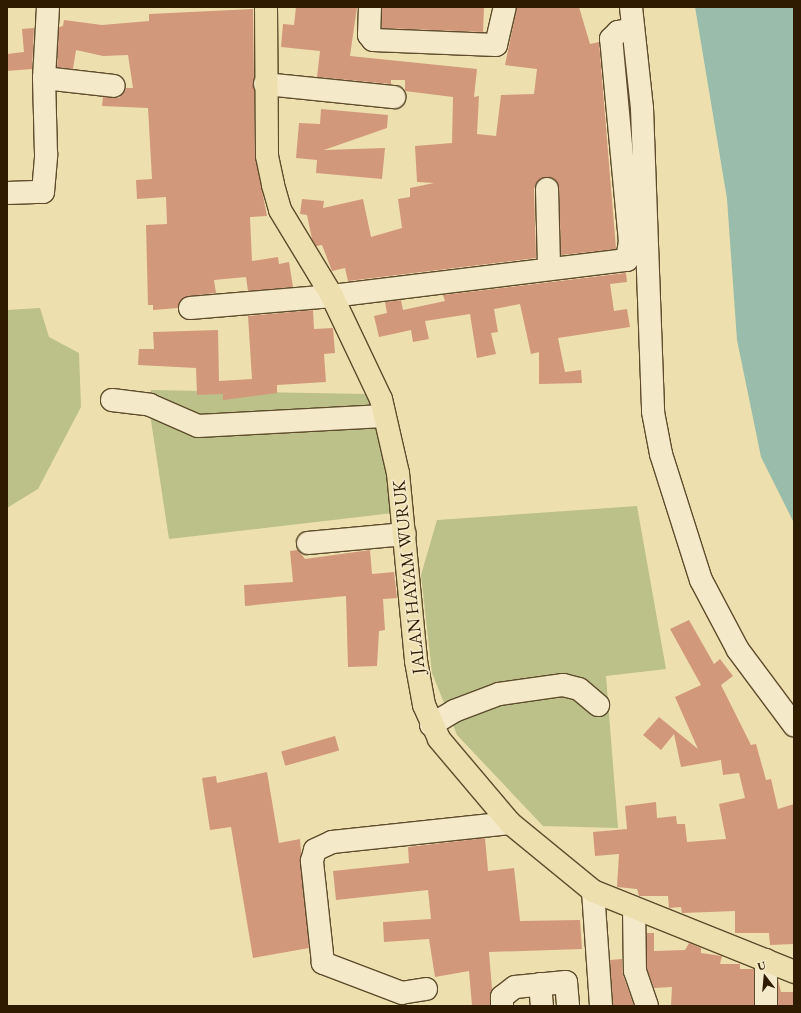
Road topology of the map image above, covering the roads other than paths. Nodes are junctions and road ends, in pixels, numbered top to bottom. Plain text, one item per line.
1 (48, 7) edge
2 (266, 7) edge
3 (370, 7) edge
4 (505, 7) edge
5 (631, 7) edge
6 (633, 29) junction
7 (44, 78) junction
8 (265, 84) junction
9 (114, 86) dead end
10 (394, 97) dead end
11 (547, 190) dead end
12 (7, 192) edge
13 (549, 268) junction
14 (332, 296) junction
15 (190, 308) dead end
16 (112, 400) dead end
17 (384, 416) junction
18 (405, 534) junction
19 (308, 543) dead end
20 (598, 705) dead end
21 (432, 725) junction
22 (794, 725) edge
23 (510, 823) junction
24 (593, 891) junction
25 (634, 908) junction
26 (766, 960) junction
27 (794, 972) edge
28 (599, 977) junction
29 (566, 982) junction
30 (540, 984) junction
31 (426, 989) dead end
32 (502, 1006) edge
33 (542, 1006) edge
34 (568, 1006) edge
35 (601, 1006) edge
36 (647, 1006) edge
37 (766, 1006) edge

1 - 7 street
2 - 8 main road, JALAN HAYAM WURUK
3 - 4 street
5 - 6 street
6 - 13 street
6 - 22 street
7 - 9 street
7 - 12 street
8 - 10 street
8 - 14 main road, JALAN HAYAM WURUK
11 - 13 street
13 - 14 street
14 - 15 street
14 - 17 main road, JALAN HAYAM WURUK
16 - 17 street
17 - 18 main road, JALAN HAYAM WURUK
18 - 19 street
18 - 21 main road, JALAN HAYAM WURUK
20 - 21 street
21 - 23 main road, JALAN HAYAM WURUK
23 - 24 main road, JALAN HAYAM WURUK
23 - 31 street
24 - 25 main road, JALAN HAYAM WURUK
24 - 28 street
25 - 26 main road, JALAN HAYAM WURUK
25 - 36 street
26 - 27 main road, JALAN HAYAM WURUK
26 - 37 street
28 - 29 street
28 - 35 street
29 - 30 street
29 - 34 street
30 - 32 street
30 - 33 street

